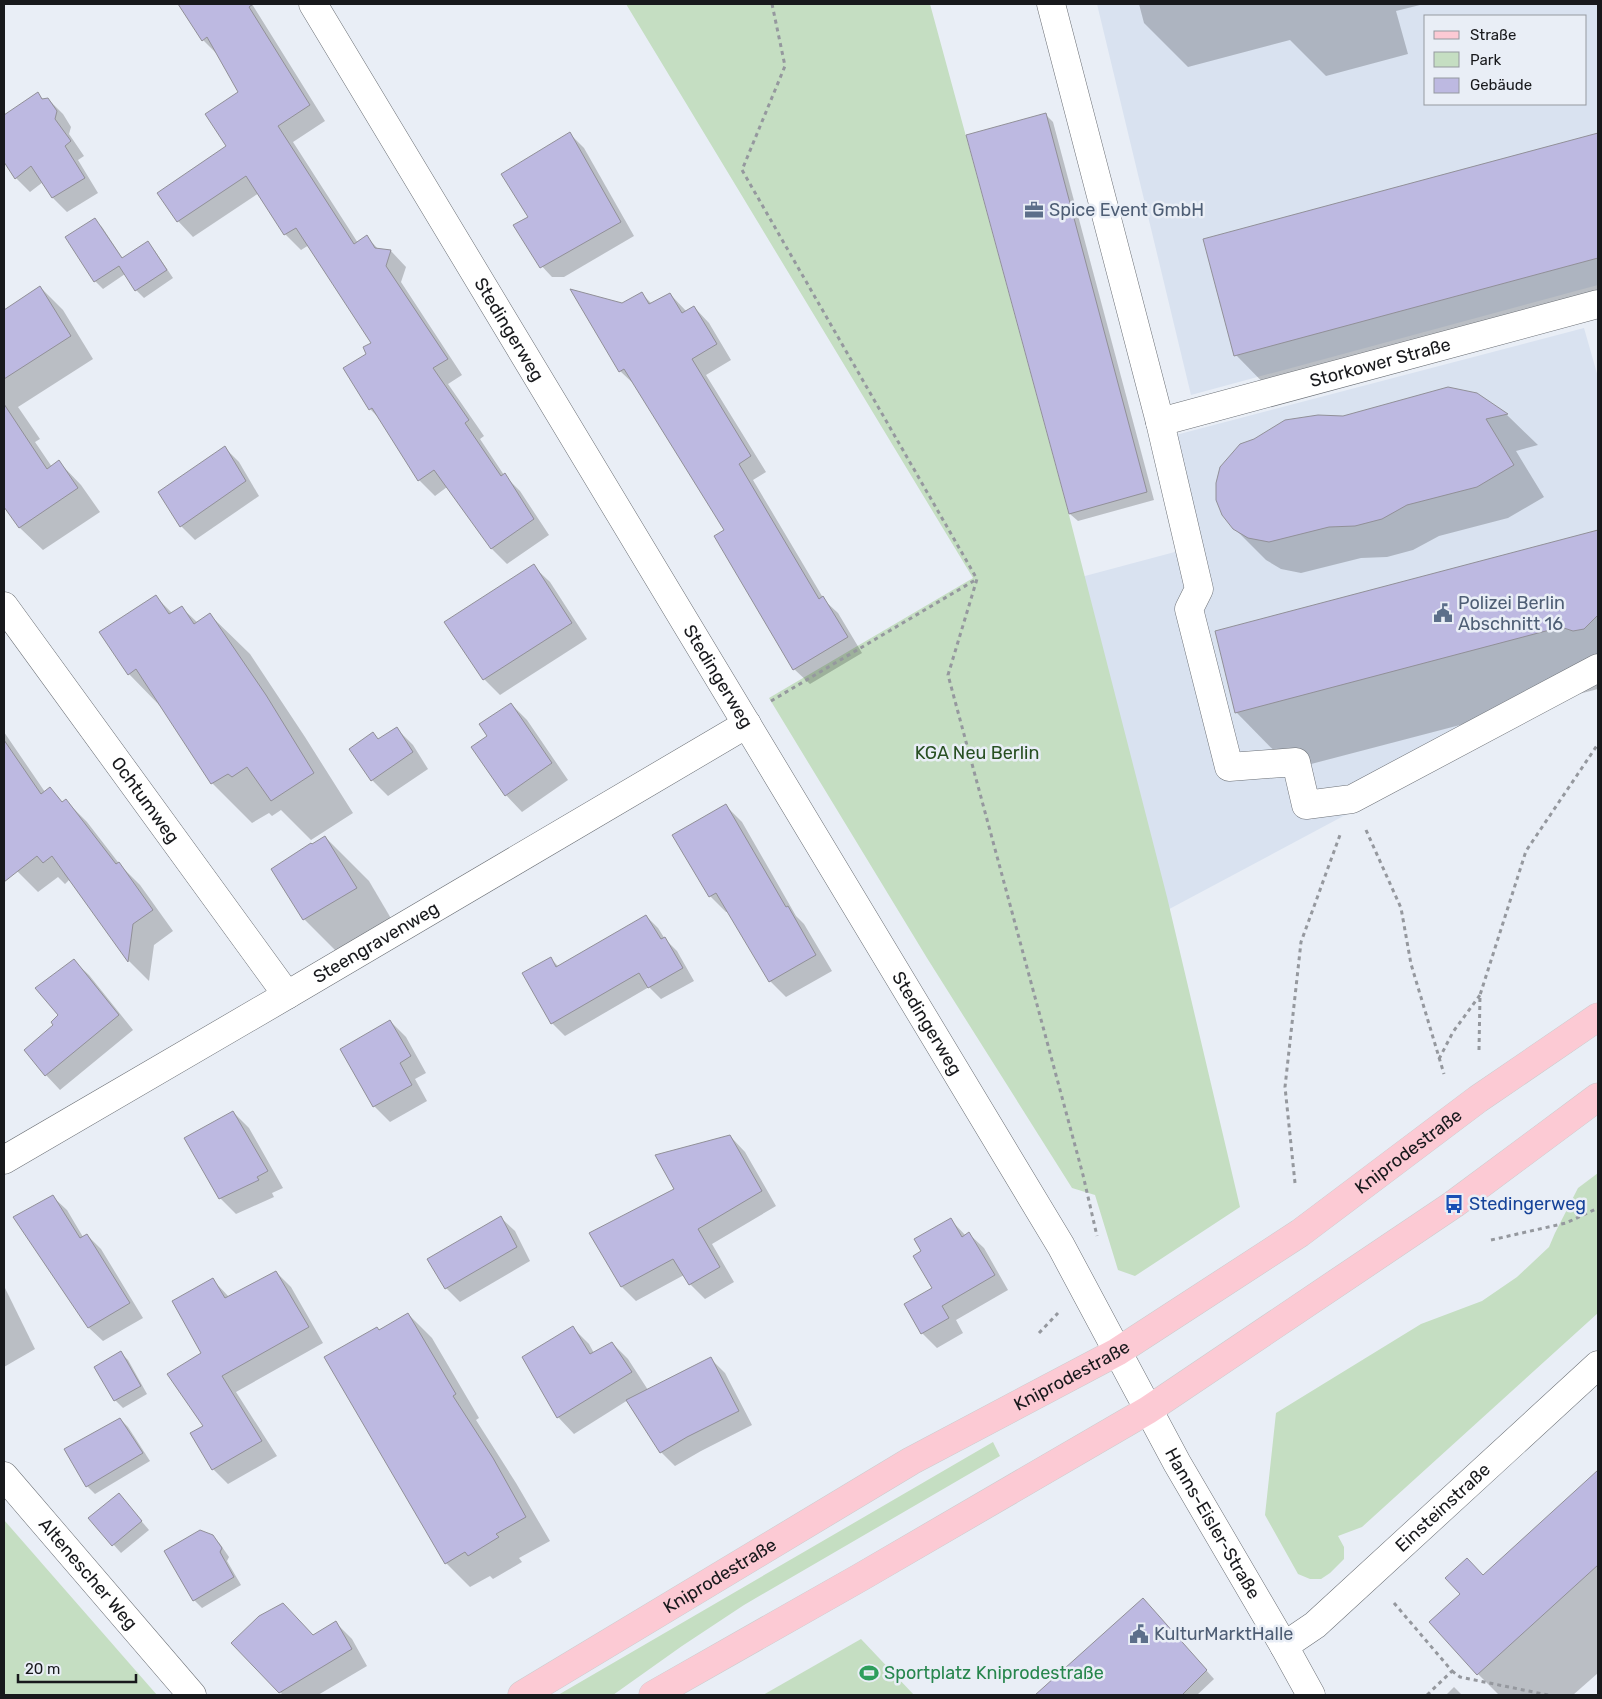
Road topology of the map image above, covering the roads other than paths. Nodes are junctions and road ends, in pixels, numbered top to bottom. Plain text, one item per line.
1 (313, 4) edge
2 (1051, 4) edge
3 (1598, 304) edge
4 (1160, 422) junction
5 (4, 606) edge
6 (1598, 668) edge
7 (745, 721) junction
8 (287, 995) junction
9 (1598, 1017) edge
10 (1598, 1097) edge
11 (4, 1160) edge
12 (1117, 1352) junction
13 (1598, 1365) edge
14 (1148, 1410) junction
15 (4, 1476) edge
16 (1284, 1646) junction
17 (192, 1695) edge
18 (522, 1695) edge
19 (652, 1695) edge
20 (1311, 1695) edge

1 - 7 street, Stedingerweg
2 - 4 street
3 - 4 street, Storkower Straße
4 - 6 street
5 - 8 street, Ochtumweg
7 - 8 street, Steengravenweg
7 - 12 street, Stedingerweg
8 - 11 street, Steengravenweg
9 - 12 main road, Kniprodestraße
10 - 14 main road
12 - 14 street, Hanns-Eisler-Straße
12 - 18 main road, Kniprodestraße
13 - 16 street, Einsteinstraße
14 - 16 street, Hanns-Eisler-Straße
14 - 19 main road
15 - 17 street, Altenescher Weg
16 - 20 street, Hanns-Eisler-Straße

